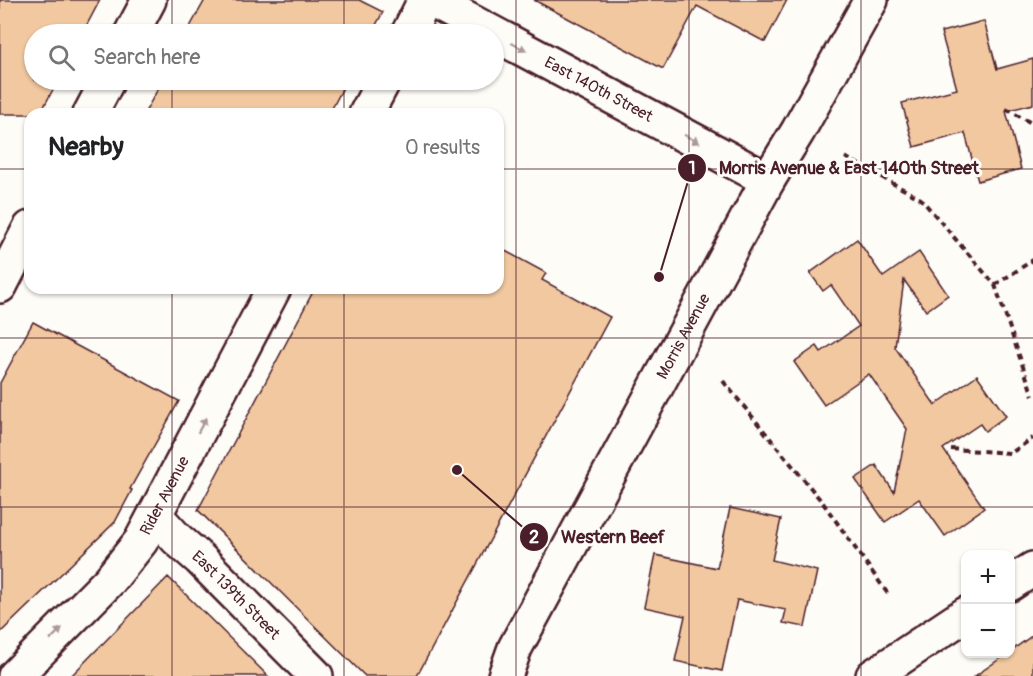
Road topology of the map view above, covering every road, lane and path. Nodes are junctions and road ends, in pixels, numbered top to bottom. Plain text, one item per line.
1 (149, 0) edge
2 (425, 0) edge
3 (431, 0) edge
4 (871, 0) edge
5 (136, 24) edge
6 (413, 24) edge
7 (476, 24) edge
8 (504, 39) edge
9 (103, 90) edge
10 (379, 90) edge
11 (93, 108) edge
12 (369, 108) edge
13 (1006, 109) dead end
14 (1033, 124) edge
15 (845, 157) dead end
16 (768, 180) junction
17 (24, 240) edge
18 (1033, 260) edge
19 (995, 285) junction
20 (0, 286) edge
21 (271, 294) edge
22 (723, 381) dead end
23 (1033, 396) edge
24 (1033, 438) edge
25 (951, 449) dead end
26 (155, 515) junction
27 (1033, 569) edge
28 (1015, 581) edge
29 (888, 594) dead end
30 (961, 618) edge
31 (510, 662) edge
32 (15, 676) edge
33 (316, 676) edge
34 (495, 676) edge
35 (873, 676) edge

1 - 5 street
2 - 6 street
3 -> 7 street, East 140th Street
4 - 16 street, Morris Avenue
8 -> 16 street, East 140th Street
9 - 11 street
10 - 12 street
13 - 14 path
15 - 19 path
16 - 31 street, Morris Avenue
17 - 20 street
18 - 19 path
19 - 23 path
26 -> 21 street, Rider Avenue
22 - 29 path
24 - 25 path
32 -> 26 street, Rider Avenue
26 - 33 street, East 139th Street
27 - 28 street
30 - 35 street
31 - 34 street, Morris Avenue

